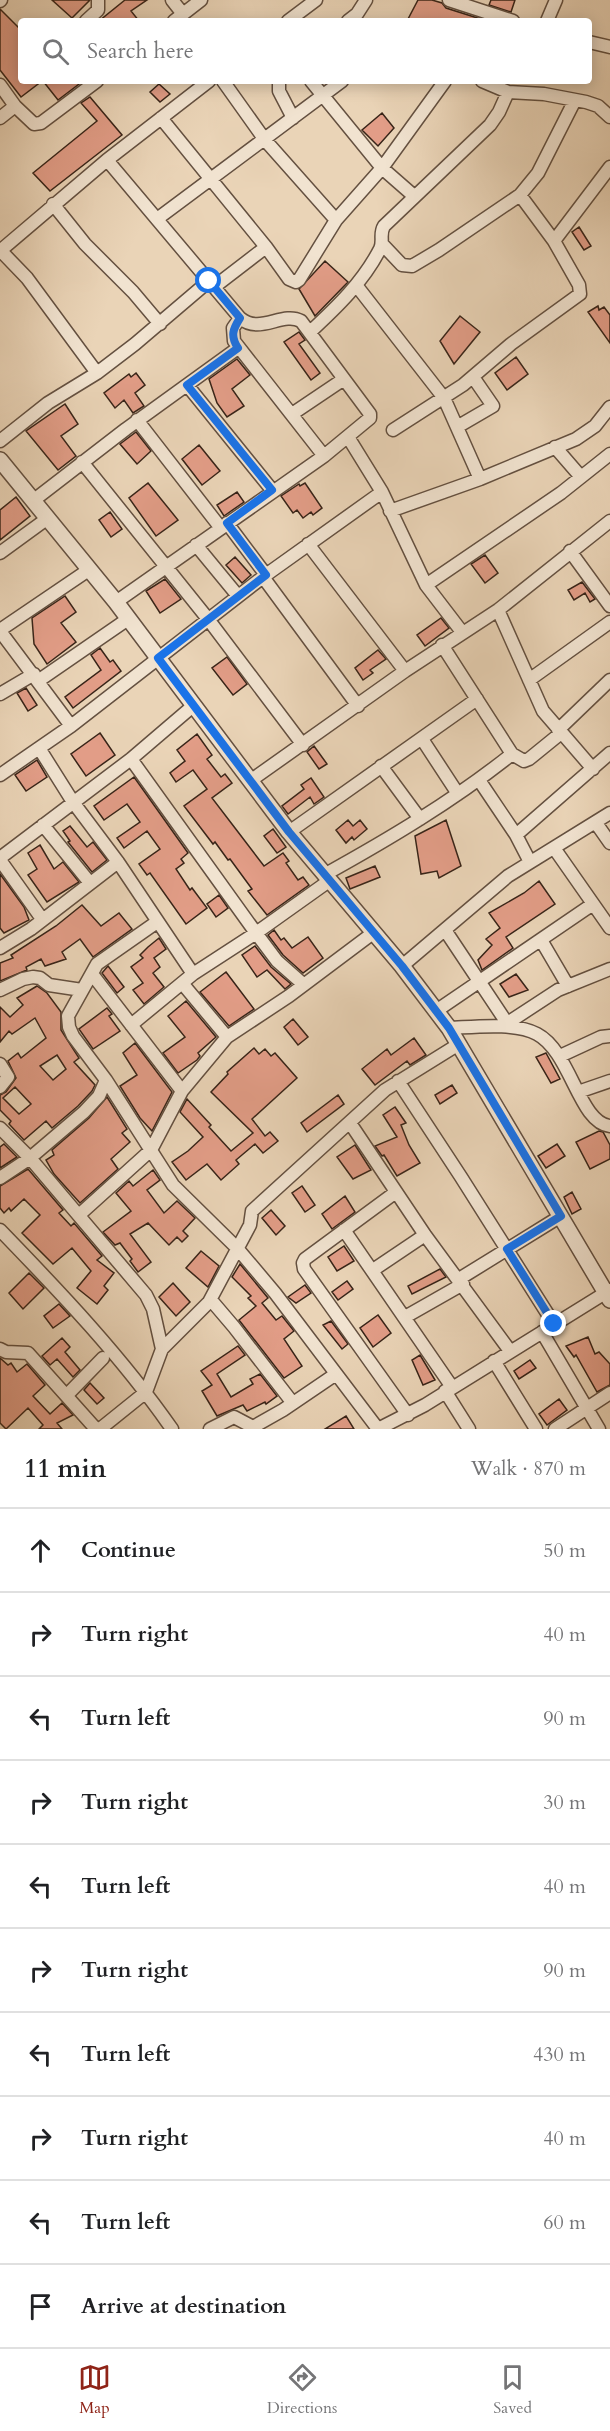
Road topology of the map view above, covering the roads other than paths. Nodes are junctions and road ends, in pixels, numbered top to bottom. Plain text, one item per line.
1 (98, 0) edge
2 (172, 0) edge
3 (201, 0) edge
4 (316, 0) edge
5 (366, 0) edge
6 (449, 0) edge
7 (556, 0) edge
8 (473, 4) edge
9 (89, 18) edge
10 (178, 18) edge
11 (292, 18) edge
12 (355, 18) edge
13 (506, 18) edge
14 (548, 18) edge
15 (592, 43) edge
16 (610, 47) edge
17 (93, 84) edge
18 (205, 84) edge
19 (225, 84) edge
20 (279, 84) edge
21 (313, 84) edge
22 (338, 84) edge
23 (444, 84) edge
24 (489, 84) edge
25 (0, 85) edge
26 (508, 92) junction
27 (322, 96) junction
28 (575, 100) junction
29 (15, 106) junction
30 (610, 117) edge
31 (0, 118) edge
32 (160, 118) junction
33 (293, 118) junction
34 (265, 140) junction
35 (107, 160) junction
36 (610, 167) edge
37 (382, 168) junction
38 (210, 179) junction
39 (520, 195) junction
40 (414, 196) junction
41 (53, 204) junction
42 (157, 219) junction
43 (336, 219) junction
44 (554, 241) junction
45 (382, 244) junction
46 (266, 247) junction
47 (0, 250) edge
48 (212, 284) junction
49 (356, 285) junction
50 (240, 318) junction
51 (160, 324) junction
52 (310, 332) junction
53 (238, 348) junction
54 (97, 372) junction
55 (473, 377) junction
56 (344, 379) junction
57 (187, 385) junction
58 (444, 398) junction
59 (610, 407) edge
60 (292, 414) junction
61 (137, 420) junction
62 (457, 427) junction
63 (393, 430) dead end
64 (348, 437) junction
65 (0, 441) edge
66 (555, 447) junction
67 (610, 454) edge
68 (324, 456) junction
69 (82, 462) junction
70 (3, 468) edge
71 (581, 477) junction
72 (480, 479) junction
73 (272, 490) junction
74 (382, 492) junction
75 (34, 500) junction
76 (390, 510) junction
77 (48, 518) junction
78 (610, 521) edge
79 (224, 525) junction
80 (308, 544) junction
81 (195, 545) junction
82 (570, 551) junction
83 (0, 553) edge
84 (166, 567) junction
85 (90, 569) junction
86 (264, 576) junction
87 (426, 585) junction
88 (238, 596) junction
89 (116, 602) junction
90 (610, 605) edge
91 (498, 610) junction
92 (128, 619) junction
93 (208, 619) junction
94 (610, 622) edge
95 (0, 630) edge
96 (462, 632) junction
97 (442, 645) junction
98 (158, 658) junction
99 (405, 671) junction
100 (36, 678) junction
101 (529, 680) junction
102 (610, 680) edge
103 (0, 694) edge
104 (477, 699) junction
105 (193, 706) junction
106 (358, 706) junction
107 (71, 726) junction
108 (559, 731) junction
109 (422, 739) junction
110 (303, 745) junction
111 (39, 748) junction
112 (512, 753) junction
113 (610, 753) edge
114 (131, 759) junction
115 (381, 766) junction
116 (593, 769) junction
117 (0, 775) edge
118 (479, 780) junction
119 (250, 781) junction
120 (458, 794) junction
121 (72, 802) junction
122 (610, 813) edge
123 (420, 819) junction
124 (596, 823) junction
125 (43, 825) junction
126 (289, 832) junction
127 (516, 835) junction
128 (610, 843) edge
129 (554, 848) junction
130 (0, 859) edge
131 (118, 862) junction
132 (530, 862) junction
133 (327, 878) junction
134 (90, 883) junction
135 (593, 904) junction
136 (42, 919) junction
137 (157, 922) junction
138 (610, 928) edge
139 (445, 930) junction
140 (256, 933) junction
141 (373, 933) junction
142 (541, 940) junction
143 (0, 948) edge
144 (402, 966) junction
145 (610, 969) edge
146 (92, 974) junction
147 (193, 974) junction
148 (478, 982) junction
149 (182, 983) junction
150 (303, 984) junction
151 (568, 986) junction
152 (0, 990) edge
153 (82, 990) junction
154 (436, 1011) junction
155 (505, 1024) junction
156 (131, 1025) junction
157 (449, 1028) junction
158 (610, 1036) edge
159 (227, 1037) junction
160 (459, 1044) junction
161 (560, 1056) junction
162 (0, 1064) edge
163 (106, 1080) junction
164 (398, 1081) junction
165 (610, 1081) edge
166 (0, 1087) edge
167 (182, 1091) junction
168 (578, 1092) junction
169 (351, 1123) junction
170 (610, 1126) edge
171 (0, 1128) edge
172 (151, 1150) junction
173 (30, 1158) junction
174 (0, 1178) edge
175 (396, 1192) junction
176 (79, 1215) junction
177 (561, 1216) junction
178 (0, 1230) edge
179 (344, 1230) junction
180 (425, 1235) junction
181 (237, 1248) junction
182 (507, 1249) junction
183 (373, 1270) junction
184 (461, 1281) junction
185 (609, 1294) edge
186 (211, 1300) junction
187 (405, 1317) junction
188 (554, 1324) junction
189 (542, 1332) junction
190 (0, 1349) edge
191 (162, 1349) junction
192 (510, 1351) junction
193 (103, 1358) dead end
194 (494, 1361) junction
195 (336, 1374) junction
196 (449, 1389) junction
197 (146, 1392) junction
198 (610, 1393) edge
199 (67, 1395) junction
200 (292, 1402) junction
201 (588, 1408) junction
202 (408, 1415) junction
203 (98, 1429) edge
204 (172, 1429) edge
205 (210, 1429) edge
206 (378, 1429) edge
207 (468, 1429) edge
208 (536, 1429) edge
209 (555, 1429) edge
210 (599, 1429) edge

1 - 9 street
2 - 10 street
3 - 10 street
4 - 11 street
5 - 12 street
6 - 8 street
7 - 14 street
8 - 13 street
15 - 16 street
17 - 29 street
18 - 32 street
19 - 34 street
20 - 33 street
21 - 27 street
22 - 27 street
23 - 37 street
24 - 26 street
25 - 29 street
26 - 28 street
26 - 40 street
27 - 33 street
27 - 37 street
28 - 30 street
28 - 39 street
29 - 31 street
32 - 35 street
32 - 38 street
33 - 34 street
34 - 38 street
34 - 43 street
35 - 41 street
35 - 42 street
36 - 44 street
37 - 40 street
37 - 43 street
38 - 42 street
38 - 46 street
39 - 44 street
39 - 45 street
40 - 45 street
41 - 47 street
41 - 51 street
42 - 48 street
43 - 46 street
44 - 55 street
45 - 49 street
46 - 48 street
47 - 54 street
48 - 50 street
48 - 51 street
49 - 52 street
49 - 58 street
50 - 52 street
50 - 53 street
51 - 54 street
52 - 56 street
53 - 57 street
53 - 60 street
54 - 65 street
55 - 58 street
55 - 62 street
56 - 60 street
56 - 64 street
57 - 61 street
57 - 73 street
58 - 62 street
58 - 63 street
59 - 66 street
60 - 68 street
61 - 69 street
61 - 79 street
62 - 72 street
64 - 68 street
64 - 74 street
66 - 71 street
66 - 72 street
67 - 71 street
68 - 73 street
69 - 75 street
69 - 84 street
70 - 75 street
71 - 87 street
72 - 76 street
73 - 79 street
74 - 76 street
74 - 80 street
75 - 77 street
76 - 87 street
77 - 83 street
77 - 85 street
78 - 82 street
79 - 81 street
79 - 86 street
80 - 86 street
80 - 99 street
81 - 84 street
81 - 88 street
82 - 90 street
82 - 91 street
84 - 89 street
84 - 93 street
85 - 89 street
85 - 95 street
86 - 88 street
86 - 106 street
87 - 96 street
88 - 93 street
89 - 92 street
91 - 96 street
91 - 101 street
92 - 98 street
92 - 100 street
93 - 98 street
93 - 110 street
94 - 101 street
95 - 100 street
96 - 97 street
97 - 99 street
97 - 104 street
98 - 105 street
98 - 107 street
99 - 106 street
100 - 103 street
100 - 107 street
101 - 108 street
102 - 108 street
104 - 109 street
104 - 112 street
105 - 114 street
105 - 119 street
106 - 110 street
107 - 111 street
108 - 112 street
108 - 116 street
109 - 115 street
109 - 120 street
110 - 119 street
111 - 117 street
111 - 121 street
112 - 118 street
113 - 116 street
114 - 121 street
114 - 140 street
115 - 123 street
115 - 126 street
116 - 127 street
118 - 120 street
118 - 127 street
119 - 126 street
120 - 123 street
121 - 125 street
121 - 131 street
122 - 124 street
123 - 133 street
124 - 128 street
124 - 129 street
125 - 130 street
125 - 134 street
126 - 133 street
127 - 132 street
129 - 132 street
129 - 135 street
130 - 136 street
131 - 134 street
131 - 137 street
132 - 139 street
133 - 140 street
133 - 141 street
134 - 136 street
135 - 138 street
135 - 142 street
136 - 143 street
137 - 146 street
137 - 147 street
139 - 144 street
139 - 148 street
140 - 147 street
140 - 150 street
141 - 144 street
141 - 150 street
142 - 148 street
142 - 151 street
144 - 154 street
145 - 151 street
146 - 153 street
146 - 156 street
147 - 149 street
148 - 154 street
148 - 155 street
149 - 156 street
149 - 159 street
150 - 159 street
151 - 155 street
152 - 153 street
153 - 163 street
154 - 157 street
155 - 157 street
155 - 161 street
156 - 167 street
157 - 160 street
158 - 161 street
159 - 167 street
160 - 164 street
160 - 177 street
161 - 168 street
162 - 166 street
163 - 172 street
163 - 173 street
164 - 169 street
164 - 182 street
165 - 168 street
167 - 172 street
168 - 170 street
169 - 175 street
169 - 181 street
171 - 173 street
172 - 176 street
172 - 181 street
173 - 174 street
173 - 176 street
175 - 179 street
175 - 180 street
176 - 191 street
177 - 182 street
177 - 185 street
178 - 197 street
179 - 183 street
179 - 202 street
180 - 183 street
180 - 184 street
181 - 186 street
181 - 195 street
182 - 184 street
182 - 188 street
183 - 187 street
184 - 187 street
184 - 192 street
185 - 188 street
186 - 191 street
186 - 200 street
187 - 196 street
188 - 189 street
189 - 192 street
189 - 201 street
190 - 199 street
191 - 197 street
192 - 194 street
193 - 199 street
194 - 196 street
194 - 208 street
195 - 200 street
195 - 206 street
196 - 202 street
196 - 207 street
197 - 203 street
197 - 204 street
198 - 201 street
199 - 203 street
200 - 205 street
201 - 209 street
201 - 210 street
202 - 206 street

